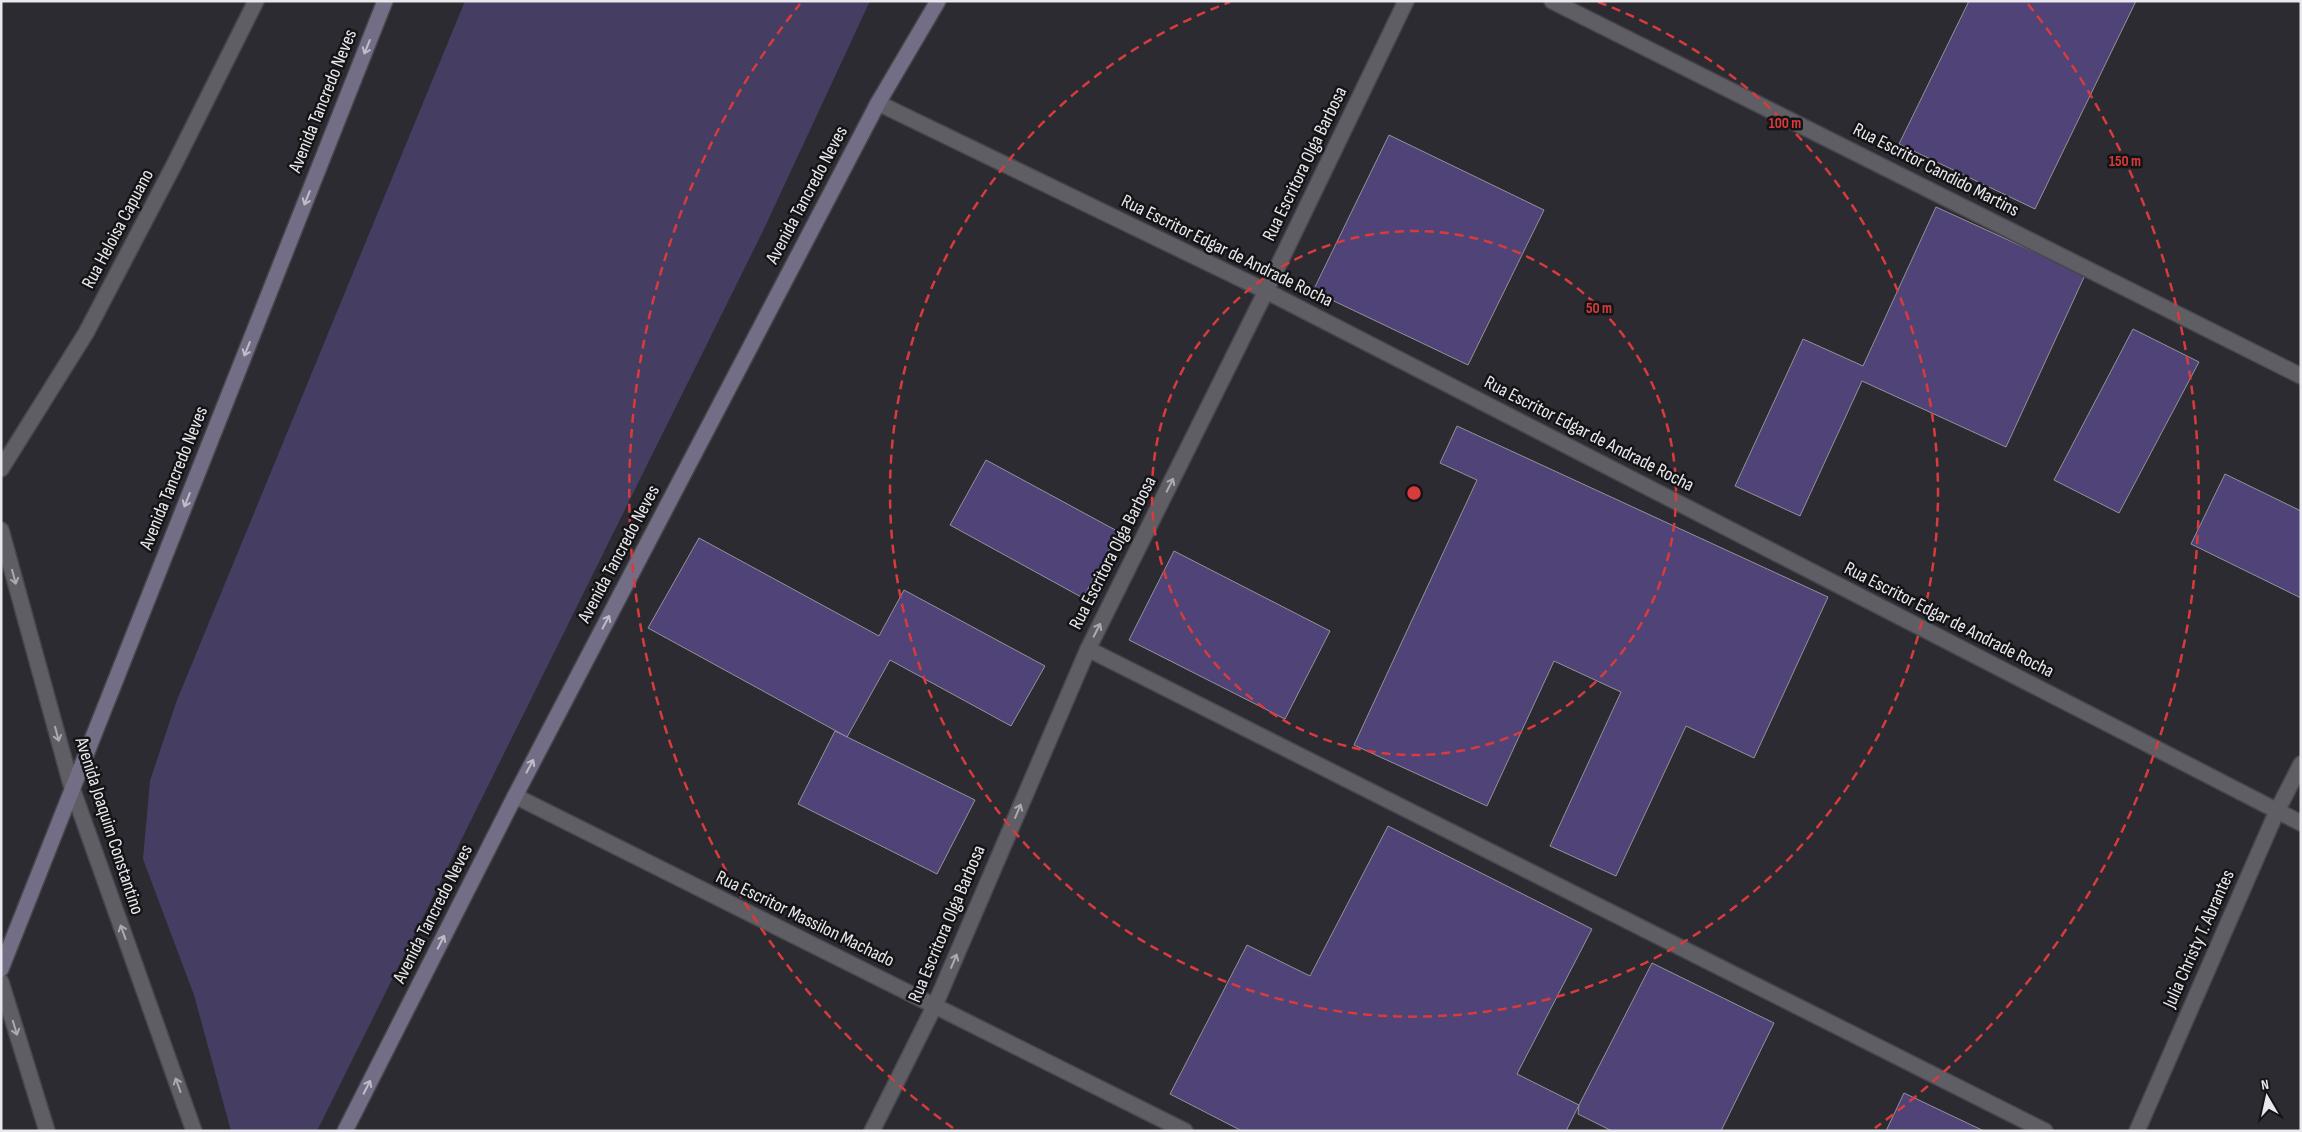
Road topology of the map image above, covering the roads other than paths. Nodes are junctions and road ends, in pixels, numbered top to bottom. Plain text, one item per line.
1 (256, 1) edge
2 (385, 1) edge
3 (938, 1) edge
4 (1406, 1) edge
5 (1552, 1) edge
6 (878, 103) junction
7 (1266, 291) junction
8 (2301, 376) edge
9 (1, 468) edge
10 (1, 530) edge
11 (1088, 649) junction
12 (2301, 764) edge
13 (72, 788) junction
14 (515, 796) junction
15 (2277, 811) junction
16 (2301, 823) edge
17 (1, 969) edge
18 (1, 982) edge
19 (935, 1005) junction
20 (47, 1131) edge
21 (194, 1131) edge
22 (345, 1131) edge
23 (872, 1131) edge
24 (1185, 1131) edge
25 (2045, 1131) edge
26 (2137, 1131) edge

1 - 9 street, Rua Heloisa Capuano
2 -> 13 street, Avenida Tancredo Neves
3 - 6 street, Avenida Tancredo Neves
4 - 7 street, Rua Escritora Olga Barbosa
5 - 8 street, Rua Escritor Candido Martins
6 - 7 street, Rua Escritor Edgar de Andrade Rocha
14 -> 6 street, Avenida Tancredo Neves
11 -> 7 street, Rua Escritora Olga Barbosa
7 - 15 street, Rua Escritor Edgar de Andrade Rocha
10 -> 13 street, Avenida Joaquim Constantino
19 -> 11 street, Rua Escritora Olga Barbosa
11 - 25 street
12 - 15 street, Julia Christy T. Abrantes
13 - 17 street, Avenida Tancredo Neves
21 -> 13 street, Avenida Joaquim Constantino
14 - 19 street, Rua Escritor Massilon Machado
22 -> 14 street, Avenida Tancredo Neves
15 - 16 street, Rua Escritor Edgar de Andrade Rocha
15 - 26 street, Julia Christy T. Abrantes
18 -> 20 street
19 - 23 street, Rua Escritora Olga Barbosa
19 - 24 street, Rua Escritor Massilon Machado

